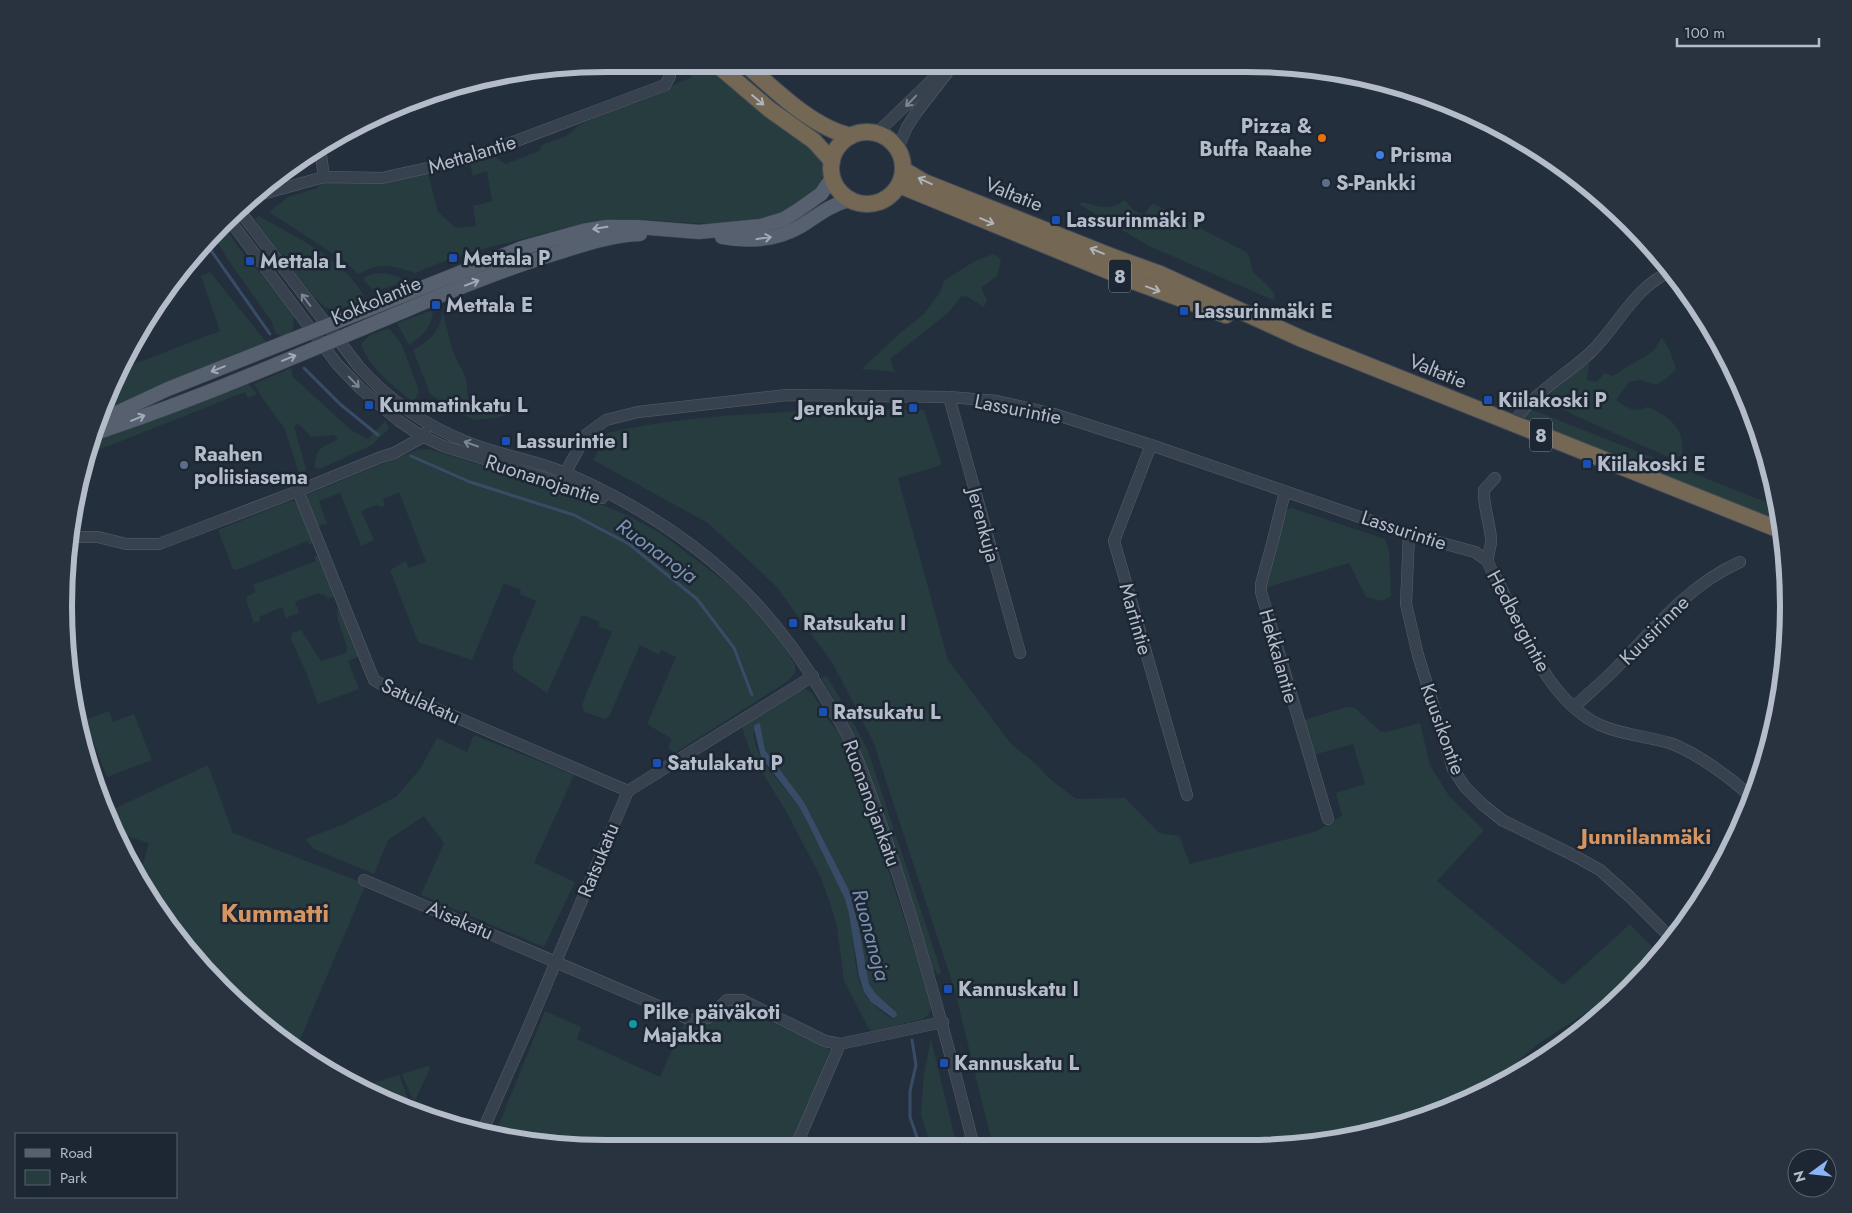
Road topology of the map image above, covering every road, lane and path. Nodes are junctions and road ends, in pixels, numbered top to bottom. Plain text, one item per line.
1 (670, 72) edge
2 (726, 72) edge
3 (755, 72) edge
4 (945, 72) edge
5 (948, 72) edge
6 (876, 133) junction
7 (850, 136) junction
8 (898, 148) junction
9 (321, 155) edge
10 (832, 161) junction
11 (324, 177) junction
12 (832, 178) junction
13 (901, 178) junction
14 (270, 192) edge
15 (849, 200) junction
16 (243, 215) edge
17 (233, 225) edge
18 (683, 232) junction
19 (699, 232) junction
20 (1665, 276) edge
21 (325, 325) junction
22 (312, 330) junction
23 (329, 342) junction
24 (949, 398) junction
25 (108, 417) edge
26 (426, 423) junction
27 (1514, 424) junction
28 (103, 431) edge
29 (419, 434) junction
30 (1151, 445) junction
31 (563, 478) junction
32 (1495, 478) dead end
33 (298, 491) junction
34 (1285, 492) junction
35 (660, 523) joint
36 (1773, 527) edge
37 (1409, 534) junction
38 (77, 537) edge
39 (1488, 561) junction
40 (1740, 562) dead end
41 (1020, 653) dead end
42 (813, 676) junction
43 (1574, 707) junction
44 (628, 791) junction
45 (1746, 793) edge
46 (1188, 795) dead end
47 (1328, 818) dead end
48 (364, 880) dead end
49 (1667, 934) edge
50 (556, 961) junction
51 (943, 1022) junction
52 (840, 1044) junction
53 (485, 1126) edge
54 (799, 1140) edge
55 (972, 1140) edge

1 - 11 street, Mettalantie
2 -> 10 highway
3 - 7 highway
4 -> 6 street
5 - 8 street
6 - 7 highway
6 - 8 highway
7 - 10 highway
8 - 13 highway
9 - 11 street
10 - 12 highway
11 - 14 street, Mettalantie
12 - 15 highway
12 - 19 main road, Kokkolantie
13 - 15 highway
13 - 27 highway, Valtatie / 8
19 -> 15 main road, Kokkolantie
21 -> 16 street
17 - 22 street
18 - 19 main road, Kokkolantie
18 -> 21 main road, Kokkolantie
23 -> 18 main road, Kokkolantie
20 - 27 street
21 - 22 main road, Kokkolantie
21 - 23 street
22 - 23 street
22 -> 25 main road, Kokkolantie
23 - 26 street, Ruonanojantie
28 -> 23 main road, Kokkolantie
23 -> 29 street, Ruonanojantie
24 - 30 street, Lassurintie
24 - 31 street, Lassurintie
24 - 41 street, Jerenkuja
26 - 29 street
31 -> 26 street, Ruonanojantie
27 - 36 highway, Valtatie / 8
29 - 31 street, Ruonanojantie
29 - 33 street
30 - 34 street, Lassurintie
30 - 46 street, Martintie
31 - 35 street, Ruonanojantie
32 - 39 street, Hedbergintie
33 - 38 street
33 - 44 street, Satulakatu
34 - 37 street, Lassurintie
34 - 47 street, Hekkalantie
35 - 42 street, Ruonanojankatu
37 - 39 street, Lassurintie
37 - 49 street, Kuusikontie
39 - 43 street, Hedbergintie
40 - 43 street, Kuusirinne
42 - 44 street
42 - 51 street, Ruonanojankatu
43 - 45 street, Hedbergintie
44 - 50 street, Ratsukatu
48 - 50 street, Aisakatu
50 - 52 street, Aisakatu
50 - 53 street, Ratsukatu
51 - 52 street
51 - 55 street, Ruonanojankatu
52 - 54 street

